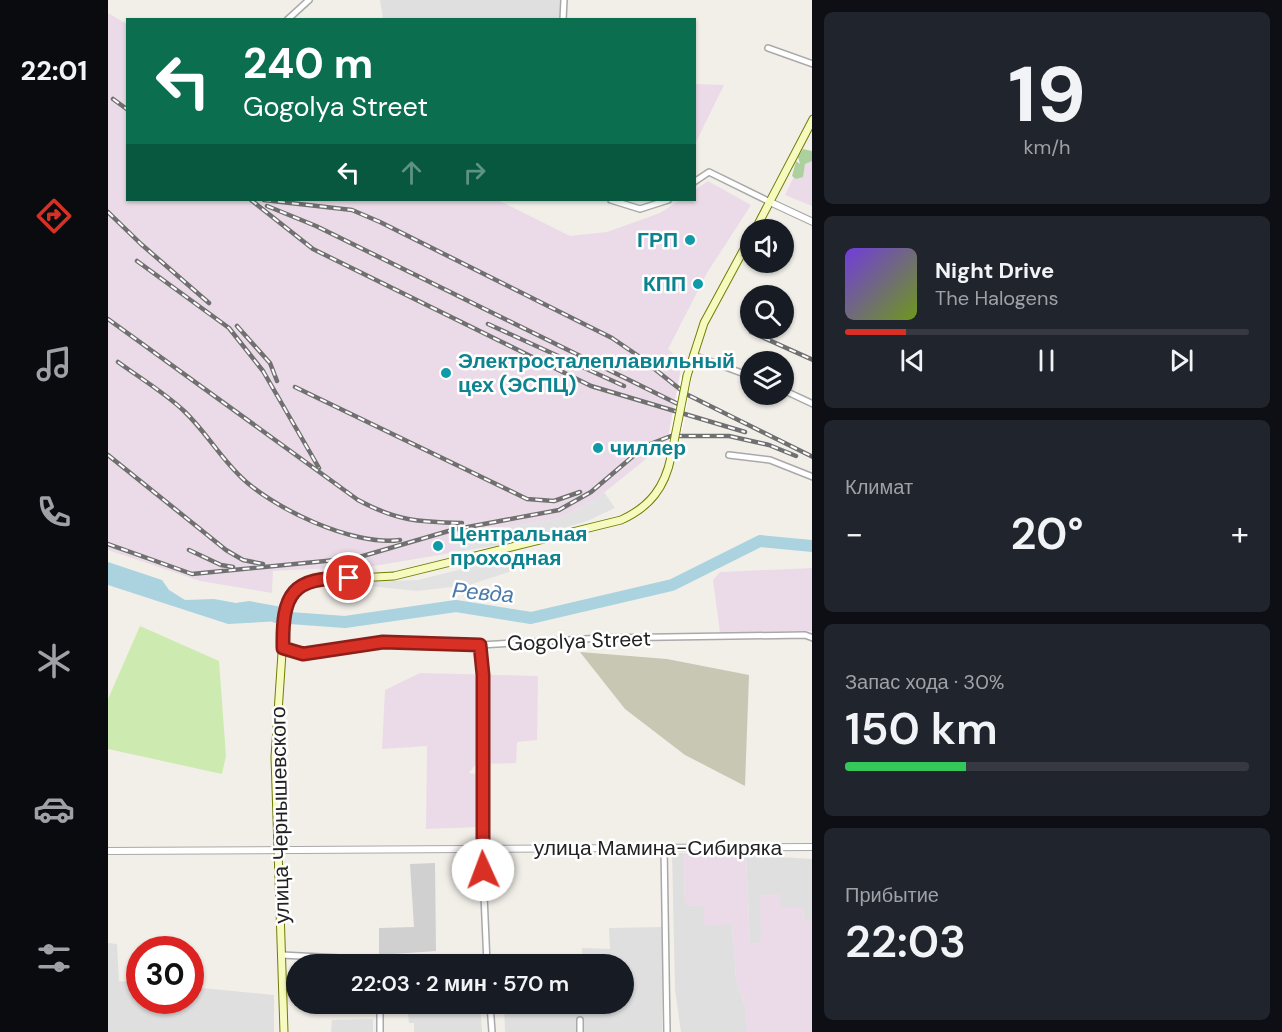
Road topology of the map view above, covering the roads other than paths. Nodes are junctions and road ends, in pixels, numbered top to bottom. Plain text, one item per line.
1 (309, 0) edge
2 (564, 0) edge
3 (290, 18) edge
4 (563, 18) edge
5 (768, 48) dead end
6 (812, 64) edge
7 (812, 121) edge
8 (696, 181) edge
9 (614, 201) edge
10 (666, 201) edge
11 (770, 202) junction
12 (760, 219) edge
13 (812, 222) edge
14 (740, 256) edge
15 (693, 355) junction
16 (740, 372) edge
17 (794, 395) edge
18 (812, 404) edge
19 (729, 455) dead end
20 (812, 477) edge
21 (812, 638) edge
22 (480, 645) junction
23 (283, 648) junction
24 (664, 847) junction
25 (812, 848) edge
26 (279, 849) junction
27 (482, 849) junction
28 (108, 850) edge
29 (487, 954) edge
30 (282, 955) junction
31 (286, 955) edge
32 (380, 1014) edge
33 (491, 1014) edge
34 (580, 1020) dead end
35 (284, 1032) edge
36 (380, 1032) edge
37 (492, 1032) edge
38 (580, 1032) edge
39 (667, 1032) edge

1 - 3 street
2 - 4 street
5 - 6 street
7 - 11 main road
8 - 11 street
9 - 10 street
11 - 12 main road
11 - 13 street
14 - 15 main road
15 - 16 street
15 - 23 main road, улица Чернышевского, bridge
17 - 18 street
19 - 20 street
21 - 22 street, Gogolya Street
22 - 23 street, Gogolya Street
22 - 27 street
23 - 26 main road, улица Чернышевского
24 - 25 street, улица Мамина-Сибиряка
24 - 27 street, улица Мамина-Сибиряка
24 - 39 street
26 - 27 street, улица Мамина-Сибиряка
26 - 28 street, улица Мамина-Сибиряка
26 - 30 main road, улица Чернышевского
27 - 29 street
30 - 31 street
30 - 35 main road, улица Чернышевского
32 - 36 street
33 - 37 street
34 - 38 street

